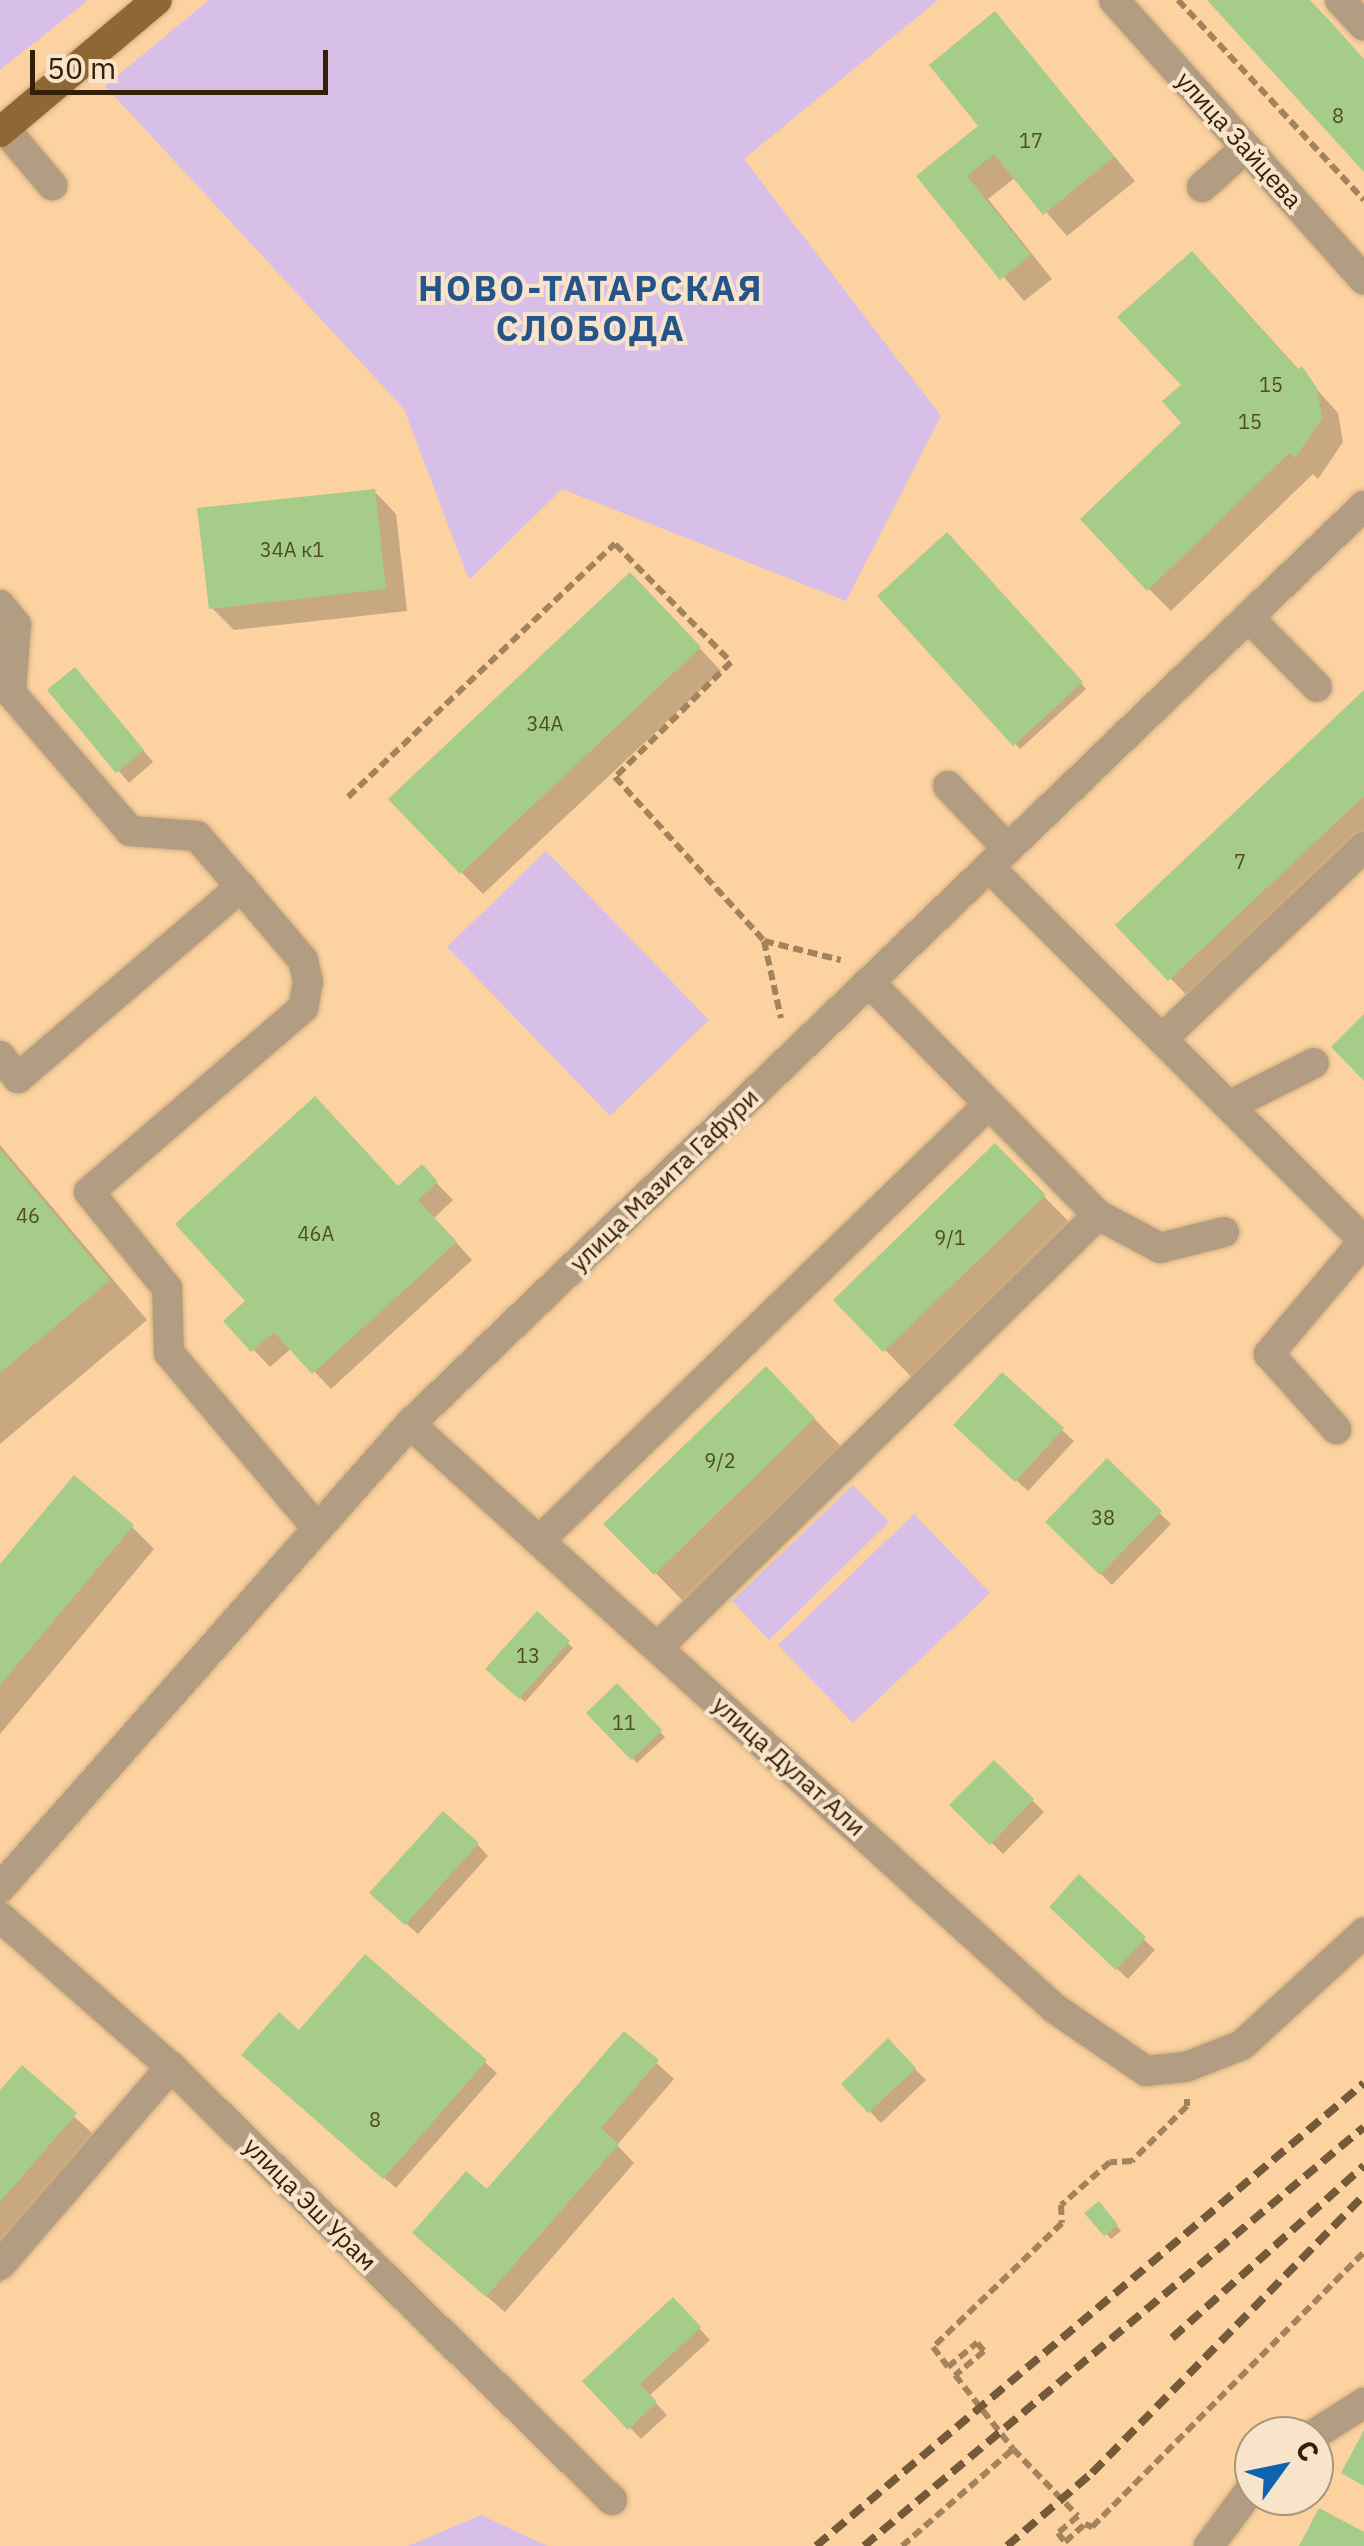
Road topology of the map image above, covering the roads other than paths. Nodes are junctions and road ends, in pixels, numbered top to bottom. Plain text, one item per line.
1 (157, 0) edge
2 (1114, 0) edge
3 (1340, 0) edge
4 (1364, 26) edge
5 (2, 130) edge
6 (1246, 148) junction
7 (52, 185) dead end
8 (1202, 187) dead end
9 (1364, 280) edge
10 (1364, 506) edge
11 (0, 605) edge
12 (1248, 617) junction
13 (1317, 688) dead end
14 (948, 786) dead end
15 (1364, 848) edge
16 (999, 858) junction
17 (241, 887) junction
18 (870, 982) junction
19 (1162, 1039) junction
20 (0, 1056) edge
21 (1314, 1063) dead end
22 (988, 1104) junction
23 (1229, 1106) junction
24 (1098, 1215) junction
25 (1224, 1232) dead end
26 (410, 1424) junction
27 (1336, 1428) dead end
28 (317, 1528) junction
29 (540, 1541) junction
30 (658, 1647) junction
31 (0, 1888) edge
32 (0, 1917) edge
33 (1364, 1932) edge
34 (171, 2067) junction
35 (0, 2266) edge
36 (1364, 2403) edge
37 (1334, 2422) edge
38 (612, 2500) dead end
39 (1234, 2513) edge
40 (1210, 2546) edge

1 - 5 main road
2 - 6 street, улица Зайцева
3 - 4 street
5 - 7 street
6 - 8 street
6 - 9 street, улица Зайцева
10 - 12 street, улица Мазита Гафури
11 - 17 street
12 - 13 street
12 - 16 street, улица Мазита Гафури
14 - 16 street
15 - 19 street
16 - 18 street, улица Мазита Гафури
16 - 19 street
17 - 20 street
17 - 28 street
18 - 22 street
18 - 26 street, улица Мазита Гафури
19 - 23 street
21 - 23 street
22 - 24 street
22 - 29 street
23 - 27 street
24 - 25 street
24 - 30 street
26 - 28 street, улица Мазита Гафури
26 - 29 street, улица Дулат Али
28 - 31 street, улица Мазита Гафури
29 - 30 street, улица Дулат Али
30 - 33 street, улица Дулат Али
32 - 34 street, улица Эш Урам
34 - 35 street
34 - 38 street, улица Эш Урам
36 - 37 street
39 - 40 street

